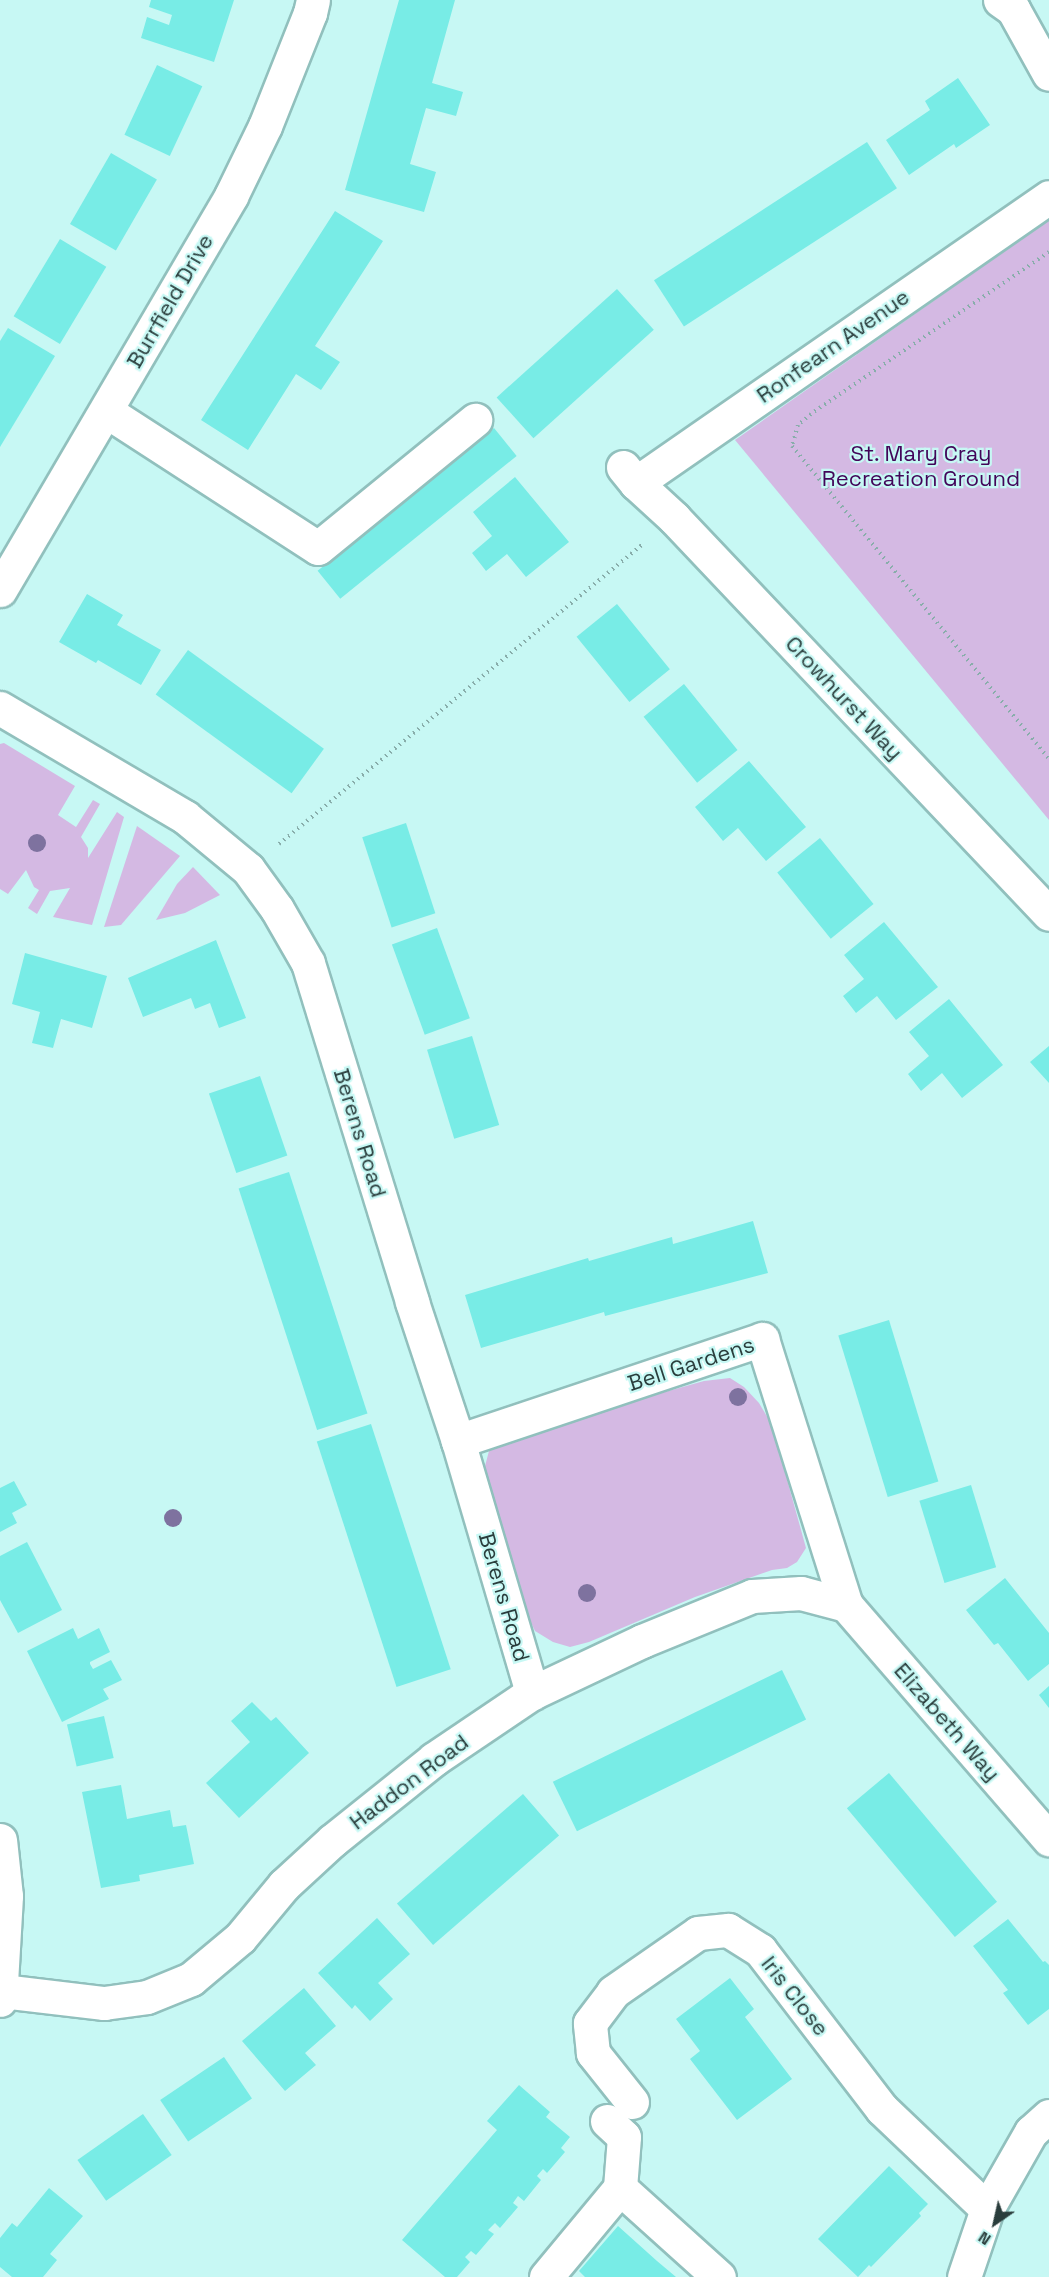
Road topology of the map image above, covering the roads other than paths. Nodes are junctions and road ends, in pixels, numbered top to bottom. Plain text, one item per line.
1 (312, 0) edge
2 (1000, 0) edge
3 (1049, 74) edge
4 (1049, 197) edge
5 (106, 411) junction
6 (475, 420) dead end
7 (629, 475) joint
8 (0, 590) edge
9 (0, 708) edge
10 (1049, 914) edge
11 (458, 1441) junction
12 (846, 1605) junction
13 (532, 1694) junction
14 (1049, 1839) edge
15 (0, 1840) edge
16 (1, 1995) edge
17 (1049, 2116) edge
18 (620, 2188) junction
19 (987, 2210) junction
20 (546, 2277) edge
21 (719, 2277) edge
22 (964, 2277) edge

1 - 5 street, Burrfield Drive
2 - 3 street
4 - 7 street, Ronfearn Avenue
5 - 6 street
5 - 8 street, Burrfield Drive
7 - 10 street, Crowhurst Way
9 - 11 street, Berens Road
11 - 12 street, Bell Gardens
11 - 13 street, Berens Road
12 - 13 street, Haddon Road
12 - 14 street, Elizabeth Way
13 - 16 street, Haddon Road
15 - 16 street
17 - 19 street
18 - 19 street, Iris Close
18 - 20 street
18 - 21 street
19 - 22 street

